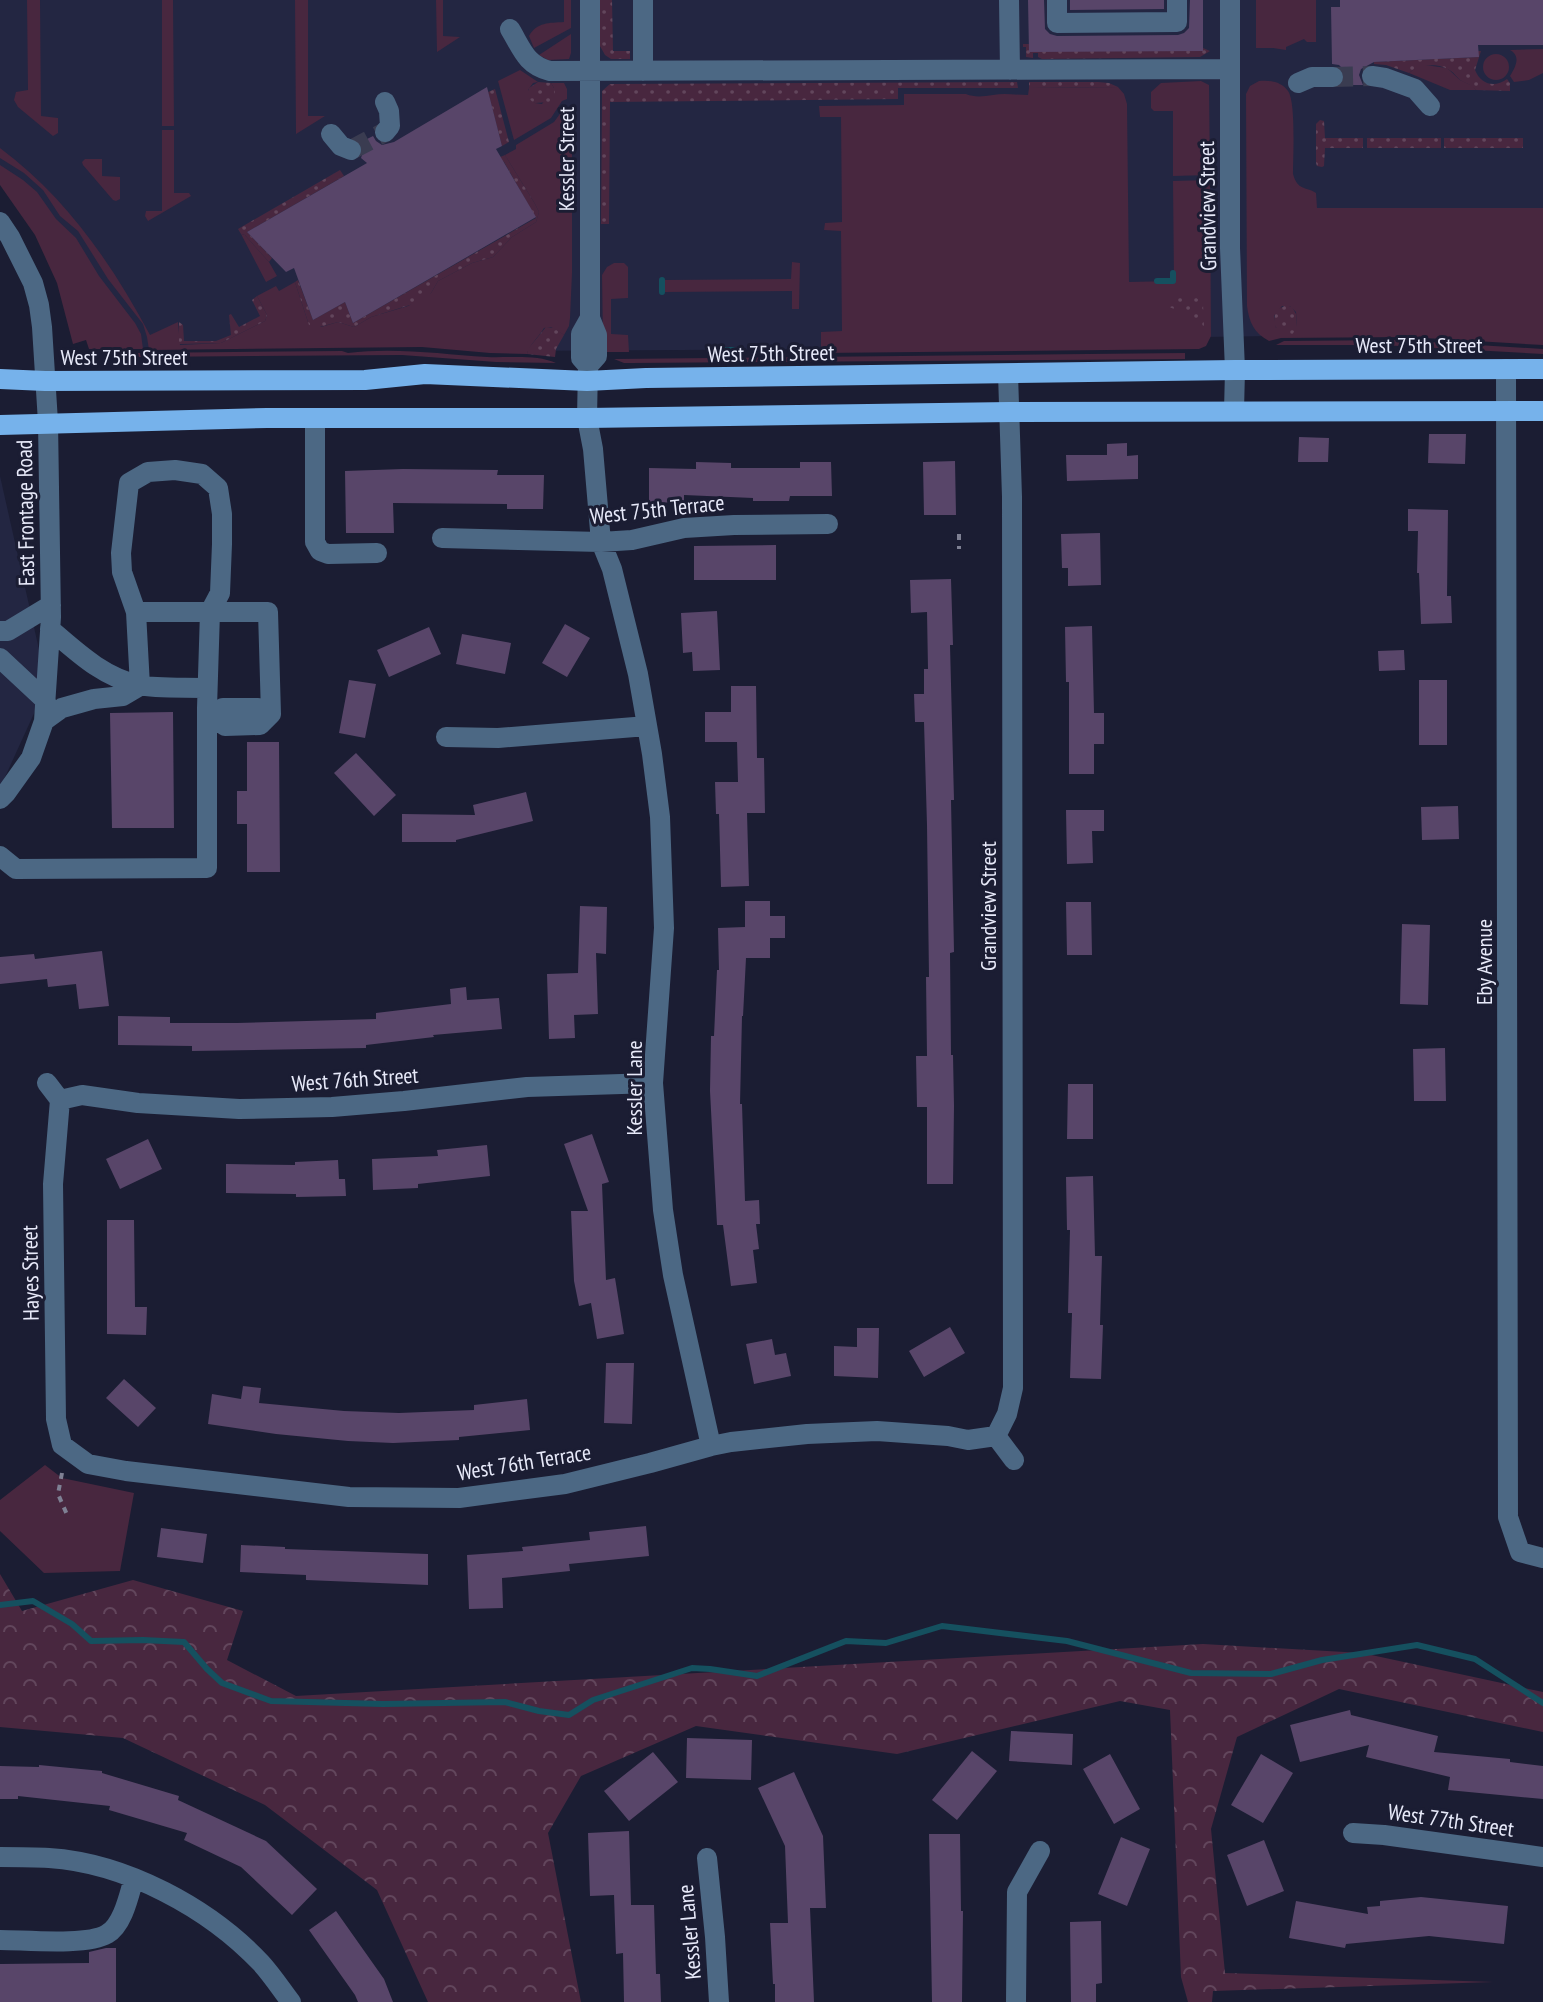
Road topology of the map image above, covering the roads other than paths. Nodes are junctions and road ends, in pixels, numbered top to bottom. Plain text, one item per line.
1 (590, 0) edge
2 (643, 0) edge
3 (1009, 0) edge
4 (1057, 0) edge
5 (1177, 0) edge
6 (1230, 0) edge
7 (510, 29) dead end
8 (1230, 69) junction
9 (1010, 70) junction
10 (590, 71) junction
11 (643, 71) junction
12 (1372, 76) tunnel mouth
13 (1333, 77) tunnel mouth
14 (1298, 83) dead end
15 (385, 102) dead end
16 (1430, 106) dead end
17 (385, 132) dead end
18 (331, 134) dead end
19 (351, 150) dead end
20 (0, 222) edge
21 (1506, 369) junction
22 (1543, 369) edge
23 (1235, 370) junction
24 (588, 374) junction
25 (1008, 374) junction
26 (0, 379) edge
27 (45, 381) junction
28 (1234, 411) junction
29 (1543, 411) edge
30 (1010, 412) junction
31 (1507, 412) junction
32 (315, 418) junction
33 (587, 418) junction
34 (48, 422) junction
35 (0, 425) edge
36 (828, 524) dead end
37 (442, 538) dead end
38 (601, 542) junction
39 (377, 553) dead end
40 (51, 605) junction
41 (136, 612) junction
42 (210, 612) junction
43 (50, 629) junction
44 (0, 631) edge
45 (0, 658) edge
46 (140, 686) junction
47 (207, 688) junction
48 (45, 711) junction
49 (210, 718) junction
50 (647, 726) junction
51 (446, 737) dead end
52 (0, 799) edge
53 (0, 856) edge
54 (47, 1083) dead end
55 (653, 1083) junction
56 (60, 1100) junction
57 (996, 1436) junction
58 (62, 1445) joint
59 (711, 1446) junction
60 (1014, 1460) dead end
61 (1543, 1558) edge
62 (1353, 1833) dead end
63 (1040, 1851) dead end
64 (0, 1857) edge
65 (1543, 1857) edge
66 (707, 1858) dead end
67 (134, 1878) junction
68 (0, 1940) edge
69 (291, 2002) edge
70 (719, 2002) edge
71 (1016, 2002) edge

1 - 10 street, Kessler Street
2 - 11 street
3 - 9 street
4 - 5 street
6 - 8 street, Grandview Street
7 - 10 street
8 - 9 street
8 - 23 street, Grandview Street
9 - 11 street
10 - 11 street
10 - 24 street, Kessler Street
12 - 16 street
13 - 14 street
15 - 17 street
18 - 19 street
20 - 27 street, East Frontage Road
21 - 22 main road, West 75th Street
21 - 23 main road, West 75th Street
21 - 31 street, Eby Avenue
23 - 25 main road, West 75th Street
23 - 28 street, Grandview Street
24 - 25 main road, West 75th Street
24 - 27 main road, West 75th Street
24 - 33 street, Kessler Lane
25 - 30 street, Grandview Street
26 - 27 main road, West 75th Street
27 - 34 street, East Frontage Road
28 - 30 main road
28 - 31 main road
29 - 31 main road
30 - 33 main road
30 - 57 street, Grandview Street
31 - 61 street, Eby Avenue
32 - 33 main road
32 - 34 main road
32 - 39 street
33 - 38 street, Kessler Lane
34 - 35 main road
34 - 40 street, East Frontage Road
36 - 38 street, West 75th Terrace
37 - 38 street, West 75th Terrace
38 - 50 street, Kessler Lane
40 - 43 street, East Frontage Road
40 - 44 street
41 - 42 street
41 - 42 street
41 - 46 street
42 - 47 street
42 - 49 street
43 - 46 street
43 - 48 street, East Frontage Road
45 - 48 street
46 - 47 street
46 - 48 street
47 - 49 street
48 - 52 street, East Frontage Road
49 - 53 street
50 - 51 street
50 - 55 street, Kessler Lane
54 - 56 street
55 - 56 street, West 76th Street
55 - 59 street, Kessler Lane
56 - 58 street, Hayes Street
57 - 59 street, West 76th Terrace
57 - 60 street
58 - 59 street, West 76th Terrace
62 - 65 street, West 77th Street
63 - 71 street
64 - 67 street
66 - 70 street, Kessler Lane
67 - 68 street
67 - 69 street

